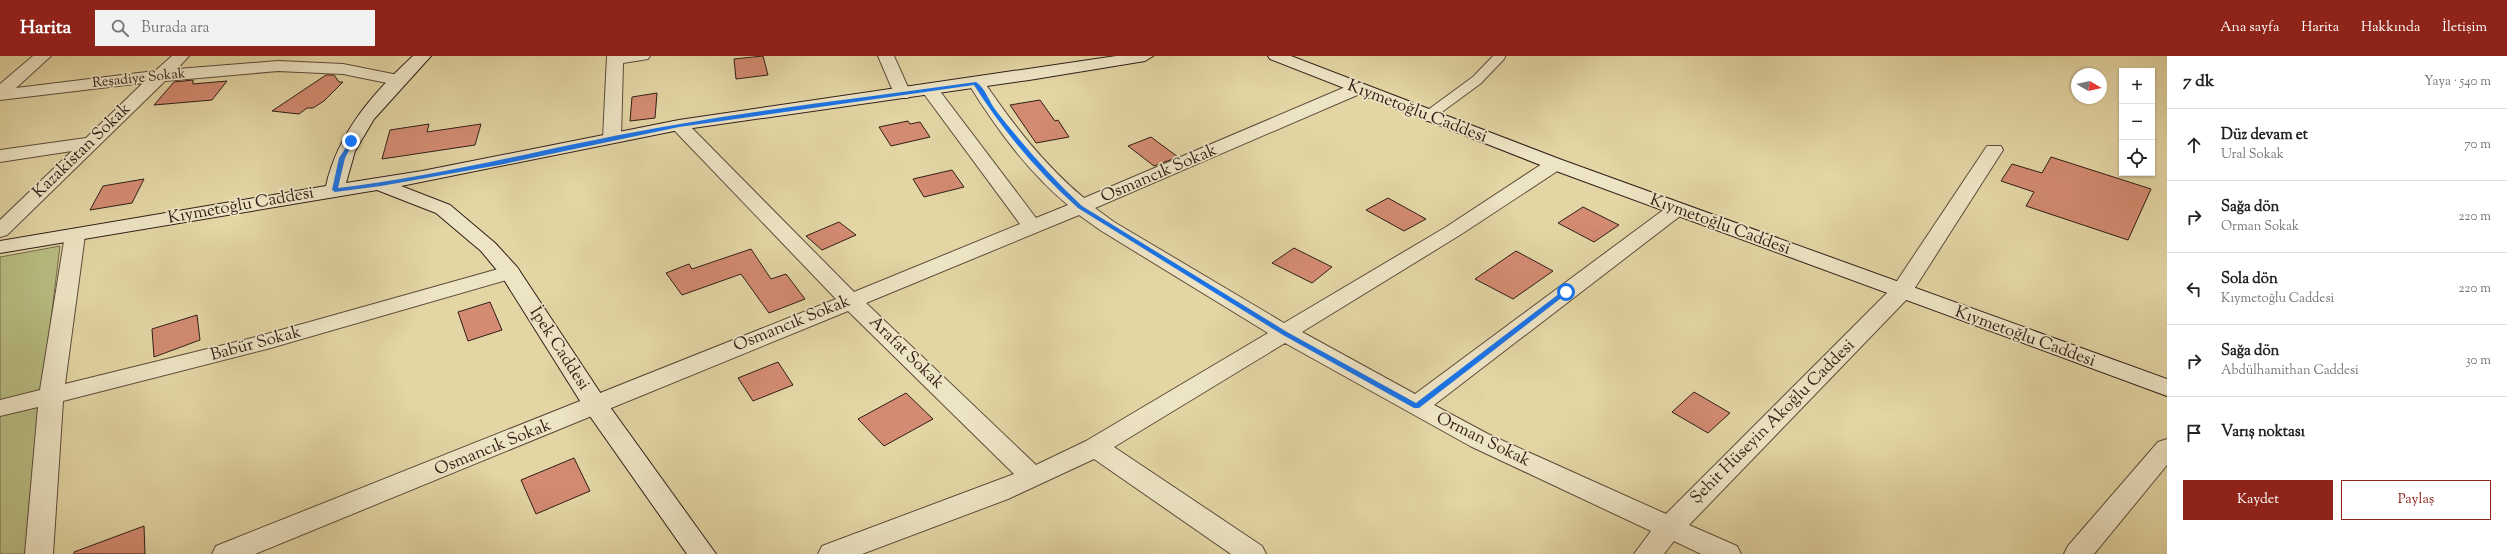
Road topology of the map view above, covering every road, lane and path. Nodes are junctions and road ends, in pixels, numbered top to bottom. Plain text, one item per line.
1 (43, 56) edge
2 (181, 56) edge
3 (423, 56) edge
4 (642, 56) edge
5 (886, 56) edge
6 (1145, 56) edge
7 (1276, 56) edge
8 (1500, 56) edge
9 (615, 58) edge
10 (159, 76) junction
11 (397, 80) junction
12 (976, 84) junction
13 (1356, 89) junction
14 (930, 90) junction
15 (0, 94) edge
16 (902, 94) junction
17 (1428, 116) junction
18 (679, 125) junction
19 (612, 138) junction
20 (90, 143) junction
21 (1994, 150) dead end
22 (0, 156) edge
23 (1555, 164) junction
24 (381, 185) junction
25 (335, 190) junction
26 (1080, 207) junction
27 (1677, 209) junction
28 (1032, 226) junction
29 (0, 231) edge
30 (75, 235) junction
31 (0, 248) edge
32 (509, 272) junction
33 (1901, 292) junction
34 (850, 300) junction
35 (1285, 333) junction
36 (2167, 388) edge
37 (51, 396) junction
38 (596, 406) junction
39 (1416, 406) junction
40 (0, 408) edge
41 (1095, 447) junction
42 (2167, 448) edge
43 (1033, 476) junction
44 (1669, 528) junction
45 (39, 554) edge
46 (226, 554) edge
47 (702, 554) edge
48 (832, 554) edge
49 (1252, 554) edge
50 (1648, 554) edge
51 (1726, 554) edge
52 (2078, 554) edge

1 - 15 street
2 - 10 street, Kazakistan Sokak
3 - 11 street
4 - 9 street
5 - 16 street
6 - 12 street, Kıymetoğlu Caddesi
7 - 13 street, Kıymetoğlu Caddesi
8 - 17 lane
9 - 19 street
10 - 11 street, Reşadiye Sokak
10 - 15 street, Reşadiye Sokak
10 - 20 street, Kazakistan Sokak
11 - 25 street
12 - 14 street, Kıymetoğlu Caddesi
12 - 26 street, Orman Sokak
13 - 17 street, Kıymetoğlu Caddesi
13 - 26 street, Osmancık Sokak
14 - 16 street, Kıymetoğlu Caddesi
14 - 28 street
16 - 18 street, Kıymetoğlu Caddesi
17 - 23 street, Kıymetoğlu Caddesi
18 - 19 street, Kıymetoğlu Caddesi
18 - 34 street, Arafat Sokak
19 - 24 street, Kıymetoğlu Caddesi
20 - 22 street
20 - 29 street, Kazakistan Sokak
21 - 33 street, Şehit Hüseyin Akoğlu Caddesi
23 - 27 street, Kıymetoğlu Caddesi
23 - 35 street
24 - 25 street, Kıymetoğlu Caddesi
24 - 32 street, İpek Caddesi
25 - 30 street, Kıymetoğlu Caddesi
26 - 28 street, Osmancık Sokak
26 - 35 street, Orman Sokak
27 - 33 street, Kıymetoğlu Caddesi
27 - 39 street
28 - 34 street, Osmancık Sokak
30 - 31 street, Kıymetoğlu Caddesi
30 - 37 street
32 - 37 street, Babür Sokak
32 - 38 street, İpek Caddesi
33 - 36 street, Kıymetoğlu Caddesi
33 - 44 street, Şehit Hüseyin Akoğlu Caddesi
34 - 38 street, Osmancık Sokak
34 - 43 street, Arafat Sokak
35 - 39 street, Orman Sokak
35 - 41 street
37 - 40 street, Babür Sokak
37 - 45 street
38 - 46 street, Osmancık Sokak
38 - 47 street, İpek Caddesi
39 - 44 street, Orman Sokak
41 - 43 street
41 - 49 street
42 - 52 street
43 - 48 street
44 - 50 street, Şehit Hüseyin Akoğlu Caddesi
44 - 51 street, Orman Sokak

